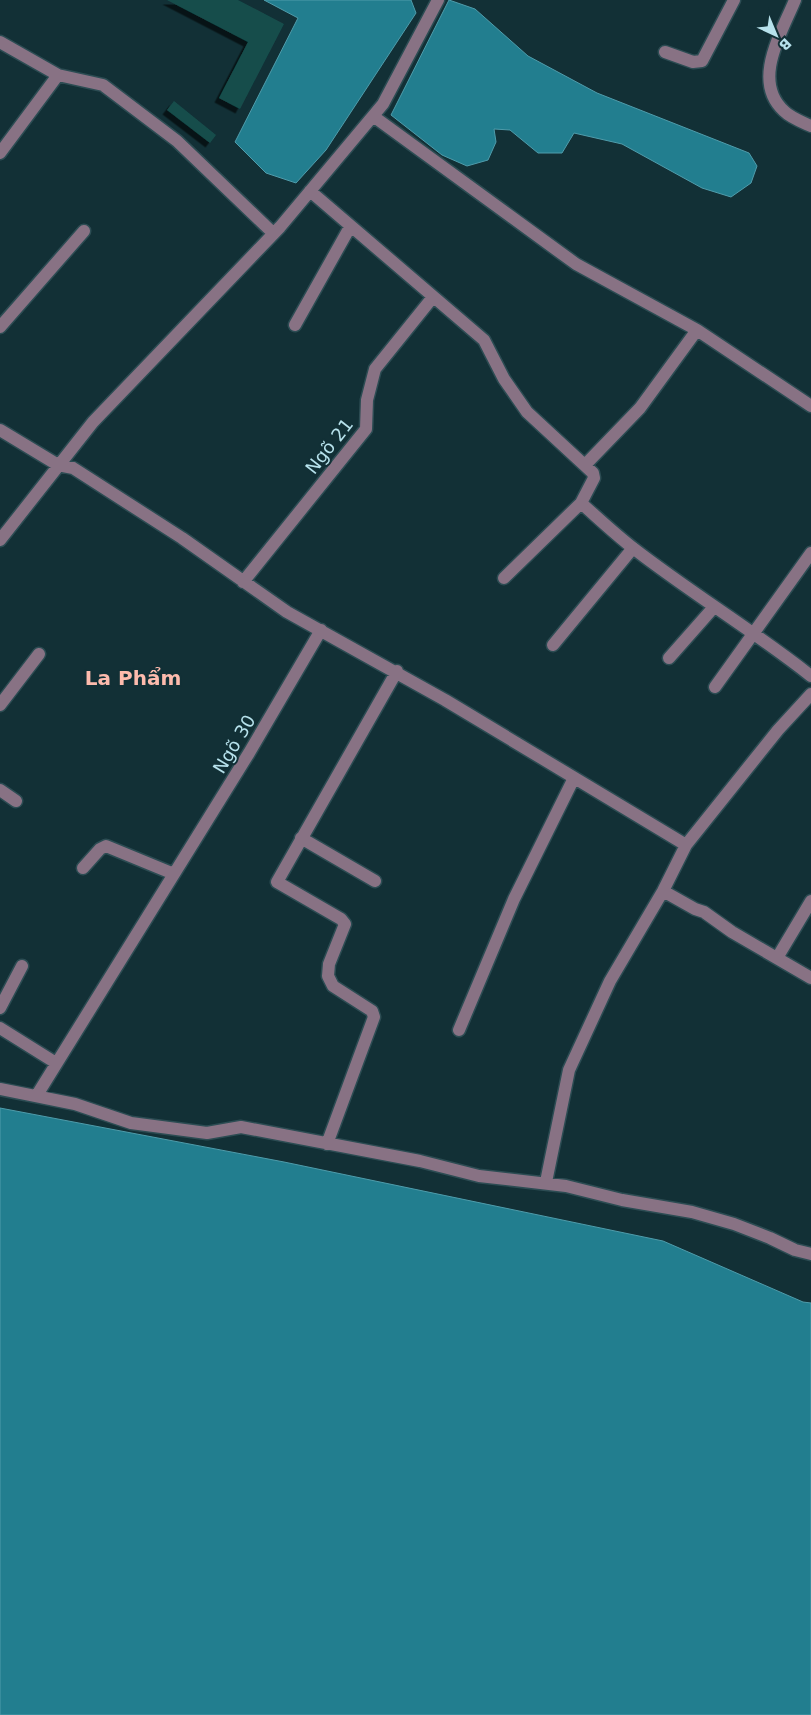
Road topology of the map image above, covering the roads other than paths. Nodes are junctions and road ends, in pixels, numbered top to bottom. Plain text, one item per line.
1 (438, 0) edge
2 (734, 0) edge
3 (795, 0) edge
4 (0, 42) edge
5 (665, 52) dead end
6 (58, 75) junction
7 (373, 116) junction
8 (811, 126) edge
9 (0, 153) edge
10 (310, 191) junction
11 (350, 227) junction
12 (84, 231) dead end
13 (273, 234) junction
14 (432, 297) junction
15 (295, 325) dead end
16 (0, 327) edge
17 (697, 330) junction
18 (811, 406) edge
19 (0, 430) edge
20 (58, 465) junction
21 (585, 465) junction
22 (581, 503) junction
23 (0, 540) edge
24 (633, 548) junction
25 (811, 553) edge
26 (504, 578) dead end
27 (243, 582) junction
28 (714, 607) junction
29 (321, 630) junction
30 (754, 633) junction
31 (553, 645) dead end
32 (39, 654) dead end
33 (669, 658) dead end
34 (397, 671) junction
35 (811, 676) edge
36 (715, 687) dead end
37 (809, 698) edge
38 (0, 705) edge
39 (574, 778) junction
40 (0, 790) edge
41 (16, 801) dead end
42 (301, 838) junction
43 (686, 845) junction
44 (83, 868) dead end
45 (174, 874) junction
46 (375, 881) dead end
47 (663, 891) junction
48 (811, 901) edge
49 (777, 958) junction
50 (22, 966) dead end
51 (811, 978) edge
52 (0, 1008) edge
53 (0, 1028) edge
54 (459, 1030) dead end
55 (56, 1063) junction
56 (0, 1089) edge
57 (37, 1095) junction
58 (327, 1144) junction
59 (546, 1182) junction
60 (811, 1254) edge

1 - 7 street
2 - 5 street
3 - 8 street
4 - 6 street
6 - 9 street
6 - 13 street
7 - 10 street
7 - 17 street
10 - 11 street
10 - 13 street
11 - 14 street
11 - 15 street
12 - 16 street
13 - 20 street
14 - 21 street
14 - 27 street, Ngõ 21
17 - 18 street
17 - 21 street
19 - 20 street
20 - 23 street
20 - 27 street
21 - 22 street
22 - 24 street
22 - 26 street
24 - 28 street
24 - 31 street
25 - 30 street
27 - 29 street
28 - 30 street
28 - 33 street
29 - 34 street
29 - 45 street, Ngõ 30
30 - 35 street
30 - 36 street
32 - 38 street
34 - 39 street
34 - 42 street
37 - 43 street
39 - 43 street
39 - 54 street
40 - 41 street
42 - 46 street
42 - 58 street
43 - 47 street
44 - 45 street
45 - 55 street, Ngõ 30
47 - 49 street
47 - 59 street
48 - 49 street
49 - 51 street
50 - 52 street
53 - 55 street
55 - 57 street, Ngõ 30
56 - 57 street
57 - 58 street
58 - 59 street
59 - 60 street

